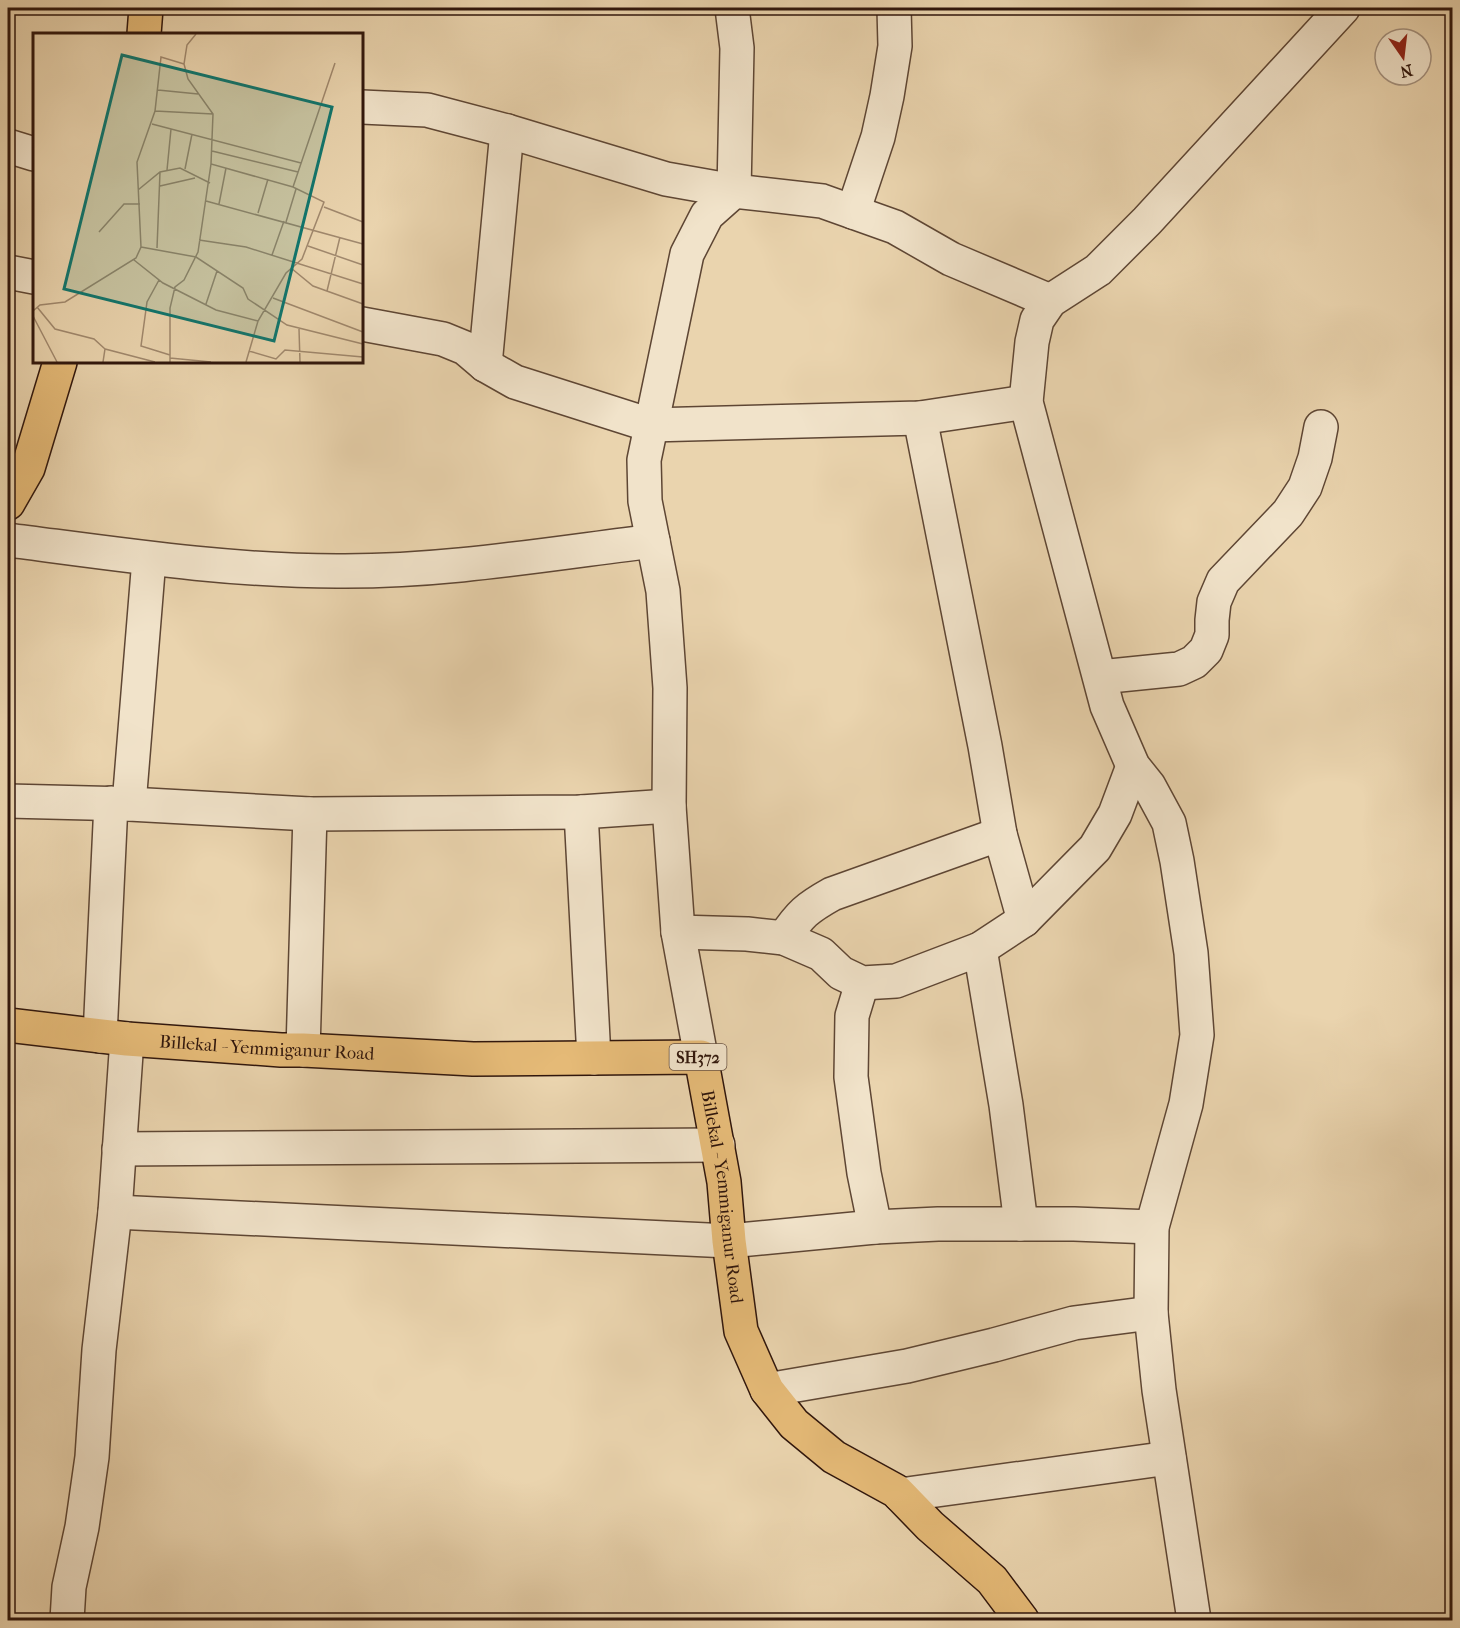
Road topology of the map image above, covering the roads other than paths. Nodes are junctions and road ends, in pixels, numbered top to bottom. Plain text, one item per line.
1 (146, 8) edge
2 (732, 8) edge
3 (894, 8) edge
4 (1343, 8) edge
5 (144, 33) edge
6 (363, 107) edge
7 (507, 131) junction
8 (8, 146) edge
9 (33, 154) edge
10 (734, 191) junction
11 (853, 212) junction
12 (8, 272) edge
13 (33, 277) edge
14 (1050, 301) junction
15 (363, 324) edge
16 (60, 363) edge
17 (485, 365) junction
18 (1026, 402) junction
19 (920, 418) junction
20 (650, 425) junction
21 (1321, 427) dead end
22 (8, 503) edge
23 (8, 540) edge
24 (653, 541) junction
25 (149, 559) junction
26 (1100, 677) junction
27 (1133, 766) junction
28 (8, 801) edge
29 (120, 804) junction
30 (669, 806) junction
31 (581, 812) junction
32 (310, 814) junction
33 (1000, 834) junction
34 (1024, 920) junction
35 (678, 932) junction
36 (784, 938) junction
37 (980, 949) junction
38 (862, 983) junction
39 (8, 1025) edge
40 (114, 1037) junction
41 (303, 1050) junction
42 (701, 1057) junction
43 (594, 1058) junction
44 (718, 1145) junction
45 (119, 1149) junction
46 (115, 1212) junction
47 (1021, 1224) junction
48 (875, 1227) junction
49 (1152, 1227) junction
50 (729, 1241) junction
51 (1151, 1312) junction
52 (767, 1390) junction
53 (1169, 1458) junction
54 (900, 1495) junction
55 (68, 1620) edge
56 (1022, 1620) edge
57 (1194, 1620) edge

1 - 5 main road
2 - 10 street
3 - 11 street
4 - 14 street
6 - 7 street
7 - 10 street
7 - 17 street
8 - 9 street
10 - 11 street
10 - 20 street
11 - 14 street
12 - 13 street
14 - 18 street
15 - 17 street
16 - 22 main road
17 - 20 street
18 - 19 street
18 - 26 street
19 - 20 street
19 - 33 street
20 - 24 street
21 - 26 street
23 - 25 street
24 - 25 street
24 - 30 street
25 - 29 street
26 - 27 street
27 - 34 street
27 - 49 street
28 - 29 street
29 - 32 street
29 - 40 street
30 - 31 street
30 - 35 street
31 - 32 street
31 - 43 street
32 - 41 street
33 - 34 street
33 - 36 street
34 - 37 street
35 - 36 street
35 - 42 street
36 - 38 street
37 - 38 street
37 - 47 street
38 - 48 street
39 - 40 main road, Billekal - Yemmiganur Road / SH372
40 - 41 main road, Billekal - Yemmiganur Road / SH372
40 - 45 street
41 - 43 main road, Billekal - Yemmiganur Road / SH372
42 - 43 main road, Billekal - Yemmiganur Road / SH372
42 - 44 main road, Billekal - Yemmiganur Road / SH372
44 - 45 street
44 - 50 main road, Billekal - Yemmiganur Road / SH372
45 - 46 street
46 - 50 street
46 - 55 street
47 - 48 street
47 - 49 street
48 - 50 street
49 - 51 street
50 - 52 main road, Billekal - Yemmiganur Road / SH372
51 - 52 street
51 - 53 street
52 - 54 main road, Billekal - Yemmiganur Road / SH372
53 - 54 street
53 - 57 street
54 - 56 main road, Billekal - Yemmiganur Road / SH372

